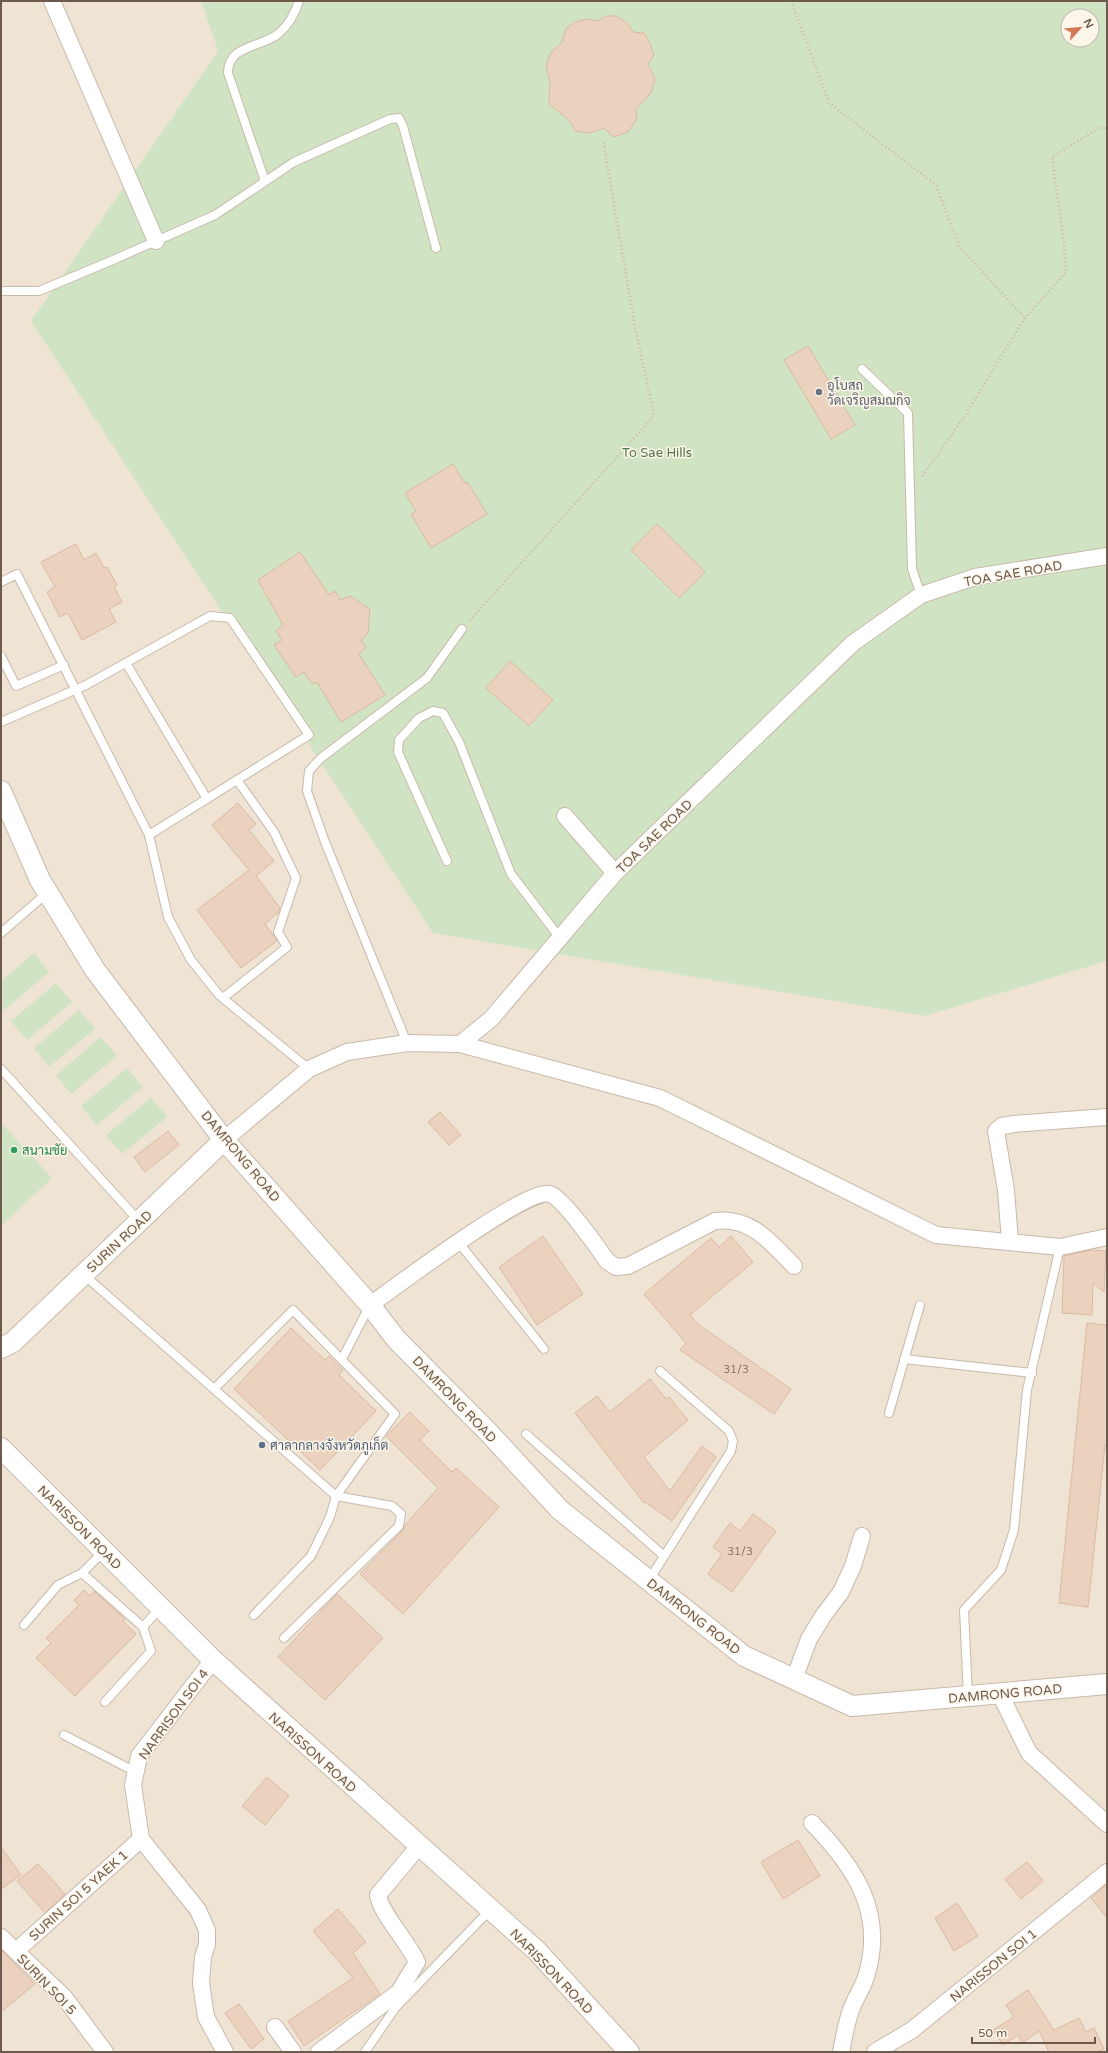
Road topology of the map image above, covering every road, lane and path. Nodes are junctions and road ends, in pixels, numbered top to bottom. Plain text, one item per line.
1 (52, 1) edge
2 (299, 1) edge
3 (791, 1) edge
4 (1107, 128) edge
5 (603, 140) dead end
6 (265, 181) junction
7 (156, 241) junction
8 (436, 248) dead end
9 (1, 291) edge
10 (1025, 318) junction
11 (862, 369) dead end
12 (911, 491) junction
13 (1107, 556) edge
14 (1, 582) edge
15 (921, 595) junction
16 (462, 630) joint
17 (1, 656) edge
18 (126, 663) junction
19 (64, 665) junction
20 (76, 689) junction
21 (1, 722) edge
22 (237, 780) junction
23 (2, 794) edge
24 (207, 799) junction
25 (565, 816) dead end
26 (149, 835) junction
27 (447, 862) dead end
28 (615, 873) junction
29 (48, 892) junction
30 (1, 933) edge
31 (560, 938) junction
32 (223, 998) junction
33 (408, 1043) junction
34 (460, 1044) junction
35 (1, 1069) edge
36 (309, 1069) junction
37 (1107, 1117) edge
38 (224, 1140) junction
39 (140, 1221) junction
40 (1107, 1237) edge
41 (1010, 1242) junction
42 (459, 1243) junction
43 (1060, 1247) junction
44 (794, 1266) dead end
45 (83, 1274) junction
46 (370, 1305) junction
47 (920, 1305) dead end
48 (7, 1345) edge
49 (544, 1349) dead end
50 (342, 1359) junction
51 (904, 1359) junction
52 (1, 1362) edge
53 (660, 1370) dead end
54 (1032, 1373) junction
55 (215, 1388) junction
56 (889, 1413) dead end
57 (526, 1434) dead end
58 (1, 1448) edge
59 (336, 1496) junction
60 (862, 1536) dead end
61 (104, 1551) junction
62 (664, 1556) junction
63 (82, 1573) junction
64 (649, 1580) junction
65 (160, 1608) junction
66 (254, 1615) dead end
67 (24, 1625) dead end
68 (143, 1627) junction
69 (284, 1638) dead end
70 (212, 1660) junction
71 (794, 1679) junction
72 (1107, 1684) edge
73 (1000, 1694) junction
74 (968, 1696) junction
75 (105, 1702) dead end
76 (64, 1735) dead end
77 (134, 1771) junction
78 (812, 1823) dead end
79 (1107, 1824) edge
80 (141, 1840) junction
81 (419, 1846) junction
82 (1107, 1872) edge
83 (490, 1910) junction
84 (1, 1937) edge
85 (16, 1951) junction
86 (275, 2027) dead end
87 (105, 2052) edge
88 (225, 2052) edge
89 (293, 2052) edge
90 (319, 2052) edge
91 (365, 2052) edge
92 (629, 2052) edge
93 (841, 2052) edge
94 (875, 2052) edge

1 - 7 street
2 - 6 lane
3 - 10 path
4 - 10 path
5 - 16 path
6 - 7 lane
6 - 8 lane
7 - 9 lane
10 - 12 path
11 - 12 lane
12 - 15 lane
13 - 15 street, TOA SAE ROAD
14 - 19 lane
15 - 28 street, TOA SAE ROAD
16 - 33 lane
17 - 19 lane
18 - 20 lane
18 - 22 lane
18 - 24 lane
19 - 20 lane
20 - 21 lane
20 - 26 lane
22 - 24 lane
22 - 32 lane
23 - 29 street, DAMRONG ROAD
24 - 26 lane
25 - 28 street
26 - 32 lane
27 - 31 lane
28 - 31 street, TOA SAE ROAD
29 - 30 lane
29 - 38 street, DAMRONG ROAD
31 - 34 street, TOA SAE ROAD
32 - 36 lane
33 - 34 street
33 - 36 street
34 - 41 street
35 - 39 lane
36 - 38 street
37 - 41 street
38 - 39 street, SURIN ROAD
38 - 46 street, DAMRONG ROAD
39 - 45 street, SURIN ROAD
40 - 43 street
41 - 43 street
42 - 44 street
42 - 46 street
42 - 49 lane
43 - 54 lane
45 - 48 street, SURIN ROAD
45 - 55 lane
46 - 50 lane
46 - 64 street, DAMRONG ROAD
47 - 51 lane
48 - 52 street, SURIN ROAD
50 - 55 lane
50 - 59 lane
51 - 54 lane
51 - 56 lane
53 - 62 lane
54 - 74 lane
55 - 59 lane
57 - 62 lane
58 - 61 street, NARISSON ROAD
59 - 66 lane
59 - 69 lane
60 - 71 street
61 - 63 lane
61 - 65 street, NARISSON ROAD
62 - 64 lane
63 - 67 lane
63 - 68 lane
64 - 71 street, DAMRONG ROAD
65 - 68 lane
65 - 70 street, NARISSON ROAD
68 - 75 lane
70 - 77 street, NARRISON SOI 4
70 - 81 street, NARISSON ROAD
71 - 74 street, DAMRONG ROAD
72 - 73 street, DAMRONG ROAD
73 - 74 street, DAMRONG ROAD
73 - 79 street
76 - 77 lane
77 - 80 street, NARRISON SOI 4
78 - 93 street
80 - 85 street, SURIN SOI 5 YAEK 1
80 - 88 street
81 - 83 street, NARISSON ROAD
81 - 90 street
82 - 94 street, NARISSON SOI 1
83 - 91 lane
83 - 92 street, NARISSON ROAD
84 - 85 street, SURIN SOI 5
85 - 87 street, SURIN SOI 5
86 - 89 street

